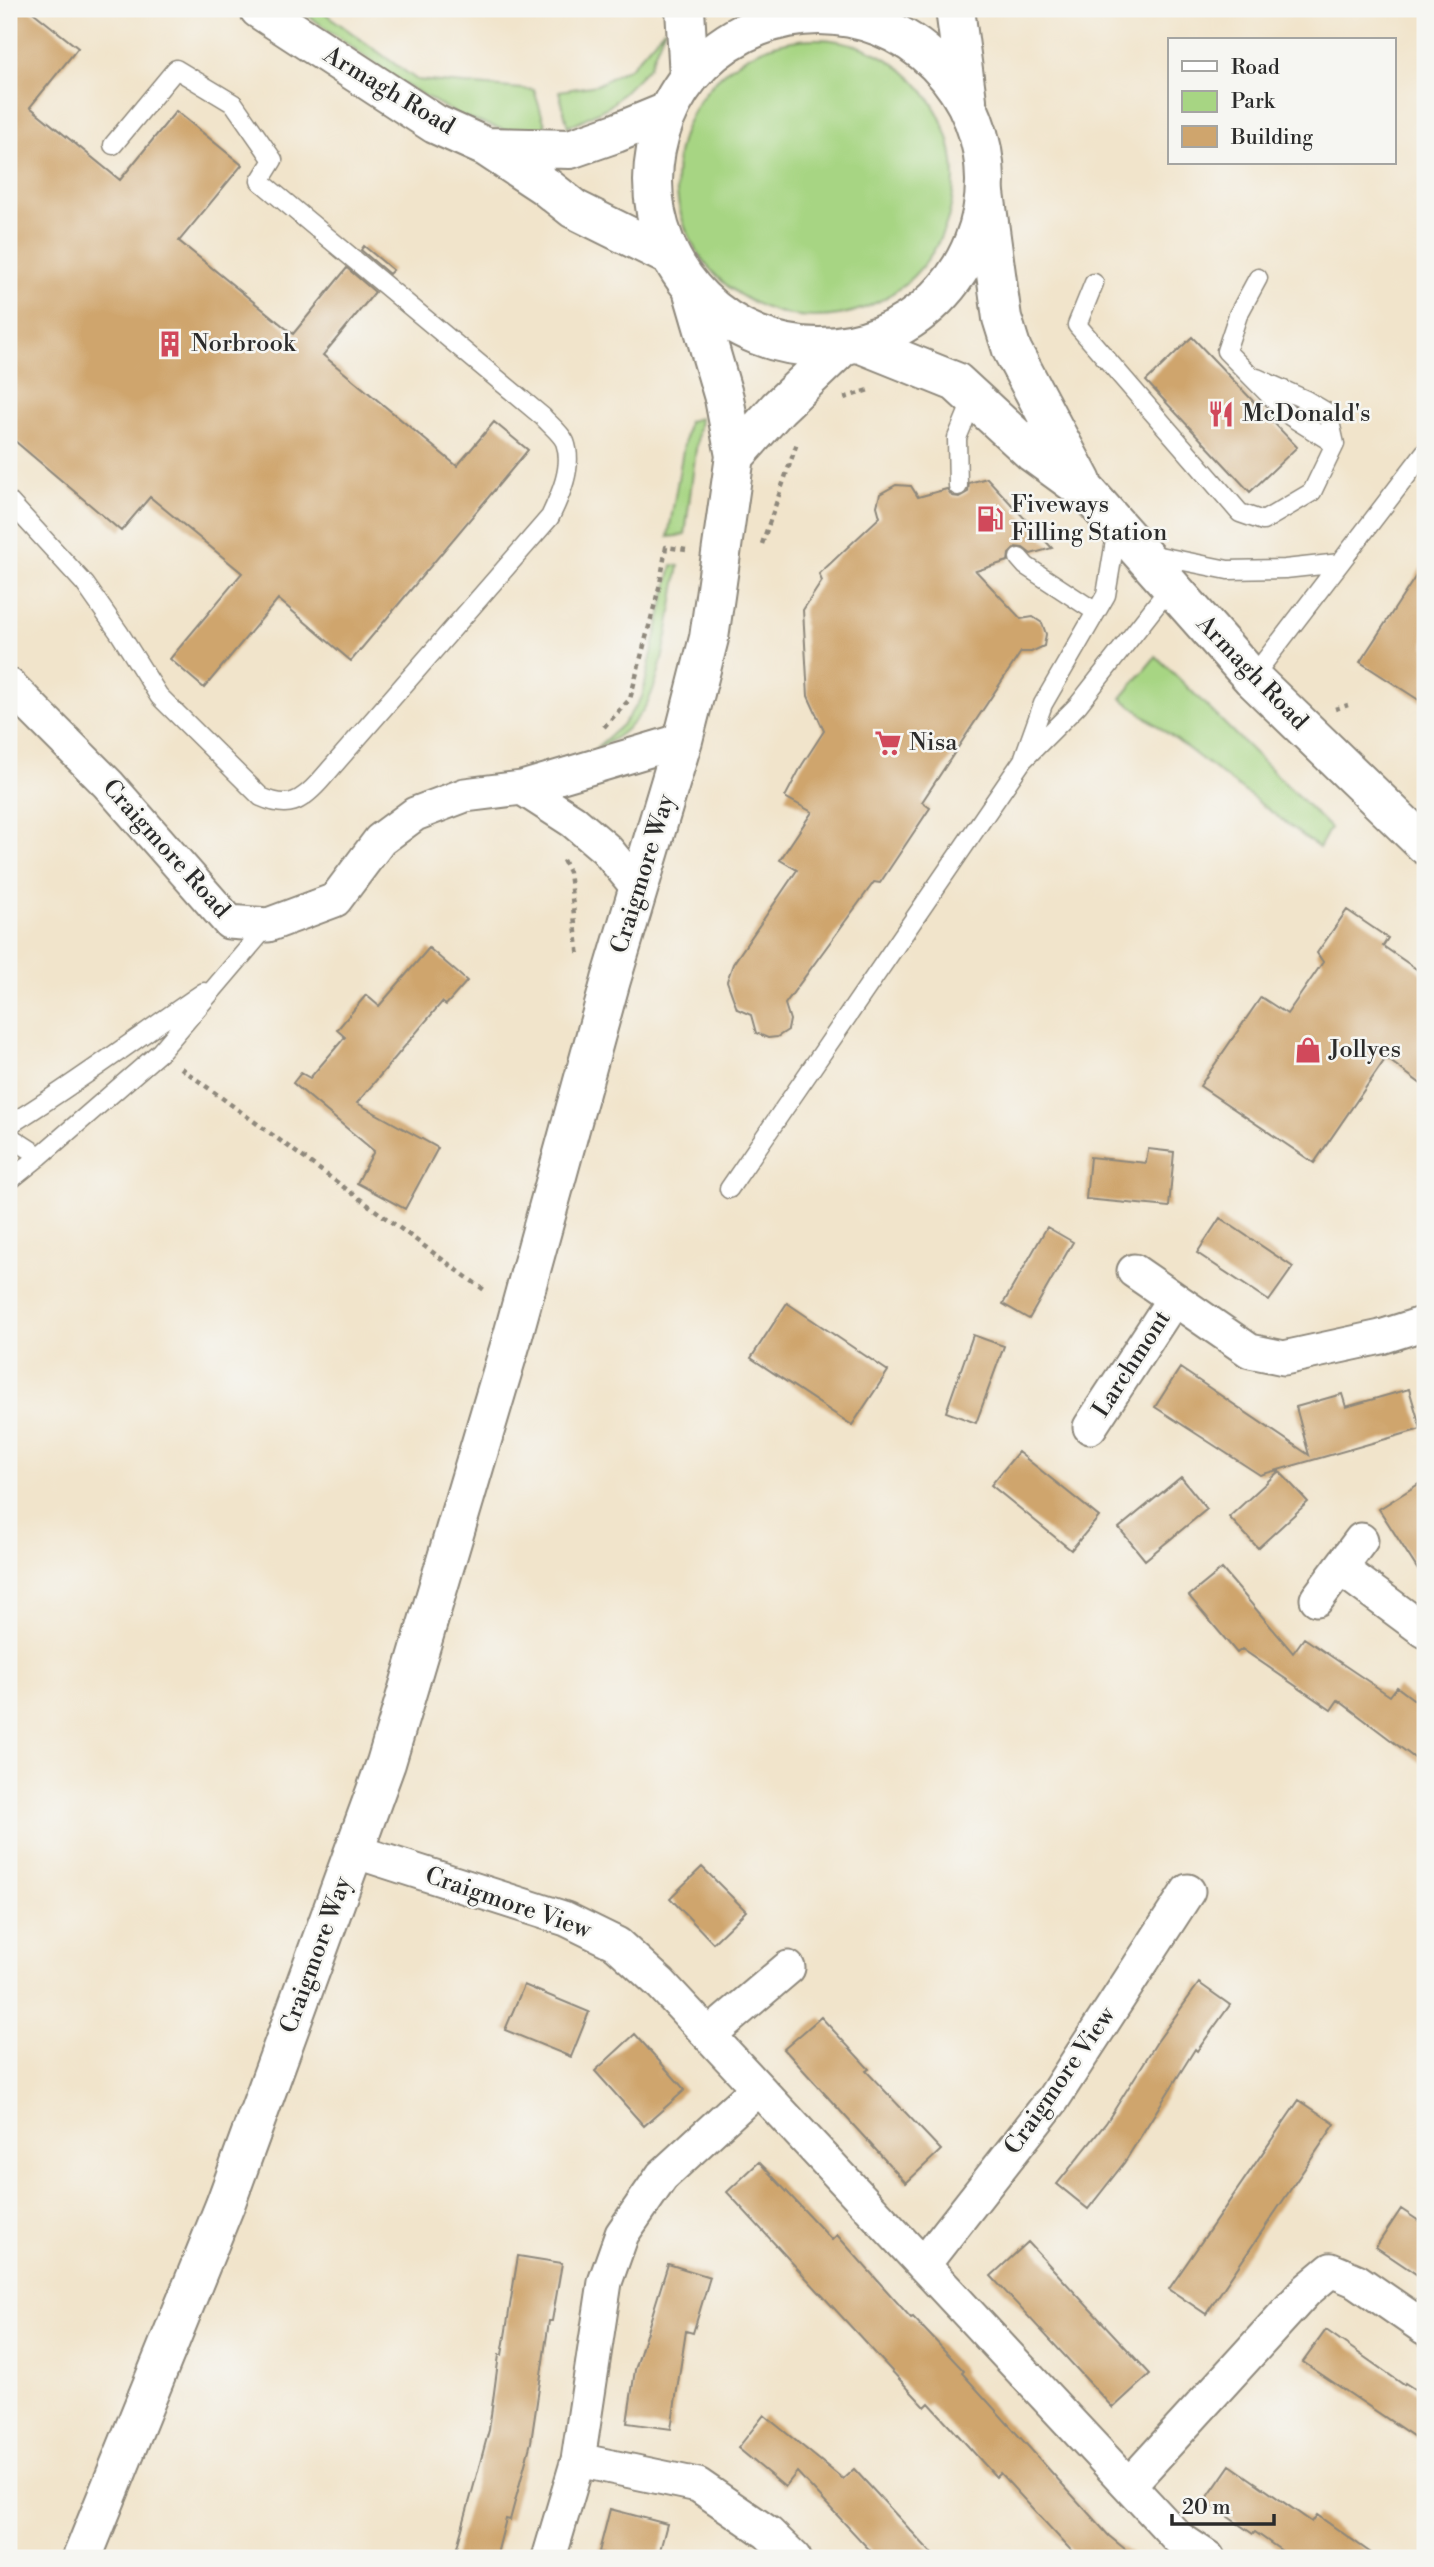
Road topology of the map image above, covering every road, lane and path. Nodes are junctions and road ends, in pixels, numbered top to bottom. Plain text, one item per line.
1 (259, 9) edge
2 (685, 9) edge
3 (955, 9) edge
4 (829, 12) edge
5 (745, 18) edge
6 (689, 77) junction
7 (968, 107) junction
8 (667, 112) junction
9 (113, 145) dead end
10 (486, 147) junction
11 (985, 193) junction
12 (670, 257) junction
13 (1258, 278) dead end
14 (1094, 283) dead end
15 (692, 289) junction
16 (851, 344) junction
17 (875, 388) dead end
18 (974, 397) junction
19 (840, 400) dead end
20 (801, 433) dead end
21 (1425, 452) edge
22 (735, 456) junction
23 (958, 486) dead end
24 (1088, 493) junction
25 (9, 501) edge
26 (1130, 538) junction
27 (666, 547) dead end
28 (760, 549) dead end
29 (1019, 558) dead end
30 (1340, 563) junction
31 (1171, 586) junction
32 (1096, 612) junction
33 (1252, 678) junction
34 (9, 685) edge
35 (601, 730) dead end
36 (683, 740) junction
37 (1023, 760) junction
38 (522, 788) junction
39 (1425, 845) edge
40 (561, 854) dead end
41 (639, 889) junction
42 (268, 925) junction
43 (579, 960) dead end
44 (225, 978) junction
45 (160, 1052) junction
46 (9, 1125) edge
47 (9, 1136) edge
48 (40, 1156) junction
49 (9, 1181) edge
50 (729, 1189) dead end
51 (1133, 1271) dead end
52 (475, 1286) dead end
53 (1173, 1300) junction
54 (1425, 1323) edge
55 (1090, 1427) dead end
56 (1361, 1540) dead end
57 (1340, 1568) junction
58 (1317, 1600) dead end
59 (1425, 1632) edge
60 (354, 1851) junction
61 (1188, 1891) dead end
62 (788, 1968) dead end
63 (709, 2035) junction
64 (758, 2088) junction
65 (923, 2265) junction
66 (1425, 2328) edge
67 (578, 2460) junction
68 (1129, 2486) junction
69 (82, 2558) edge
70 (549, 2558) edge
71 (794, 2558) edge
72 (1208, 2558) edge

1 - 10 main road, Armagh Road
2 - 6 main road
3 - 7 main road
4 - 5 main road
4 - 7 main road
5 - 6 main road
6 - 8 main road
7 - 11 main road
8 - 10 main road, Armagh Road
8 - 12 main road
9 - 25 lane
10 - 12 main road, Armagh Road
11 - 16 main road
11 - 24 main road, Armagh Road
12 - 15 main road
13 - 14 lane
15 - 16 main road
15 - 22 main road, Craigmore Way
16 - 18 main road, Armagh Road
16 - 22 main road
17 - 19 path
18 - 23 lane
18 - 24 main road, Armagh Road
20 - 28 path
21 - 30 lane
22 - 36 main road, Craigmore Way
24 - 26 main road, Armagh Road
26 - 30 lane
26 - 31 main road, Armagh Road
26 - 32 lane
27 - 35 path
29 - 32 lane
30 - 33 lane
31 - 33 main road, Armagh Road
31 - 37 lane
32 - 37 lane
33 - 39 main road, Armagh Road
34 - 42 street, Craigmore Road
36 - 38 street, Craigmore Road
36 - 41 main road, Craigmore Way
37 - 50 lane
38 - 41 street
38 - 42 street, Craigmore Road
40 - 43 path
41 - 60 main road, Craigmore Way, bridge
42 - 44 lane
44 - 45 lane
44 - 46 lane
45 - 48 lane
45 - 52 path
47 - 48 lane
48 - 49 lane
51 - 53 street, Larchmont
53 - 54 street, Larchmont
53 - 55 street, Larchmont
56 - 57 street
57 - 58 street
57 - 59 street
60 - 63 street, Craigmore View
60 - 69 main road, Craigmore Way
61 - 65 street, Craigmore View
62 - 63 street
63 - 64 street, Craigmore View
64 - 65 street, Craigmore View
64 - 67 street
65 - 68 street, Craigmore View
66 - 68 street
67 - 70 street
67 - 71 street
68 - 72 street, Craigmore View

